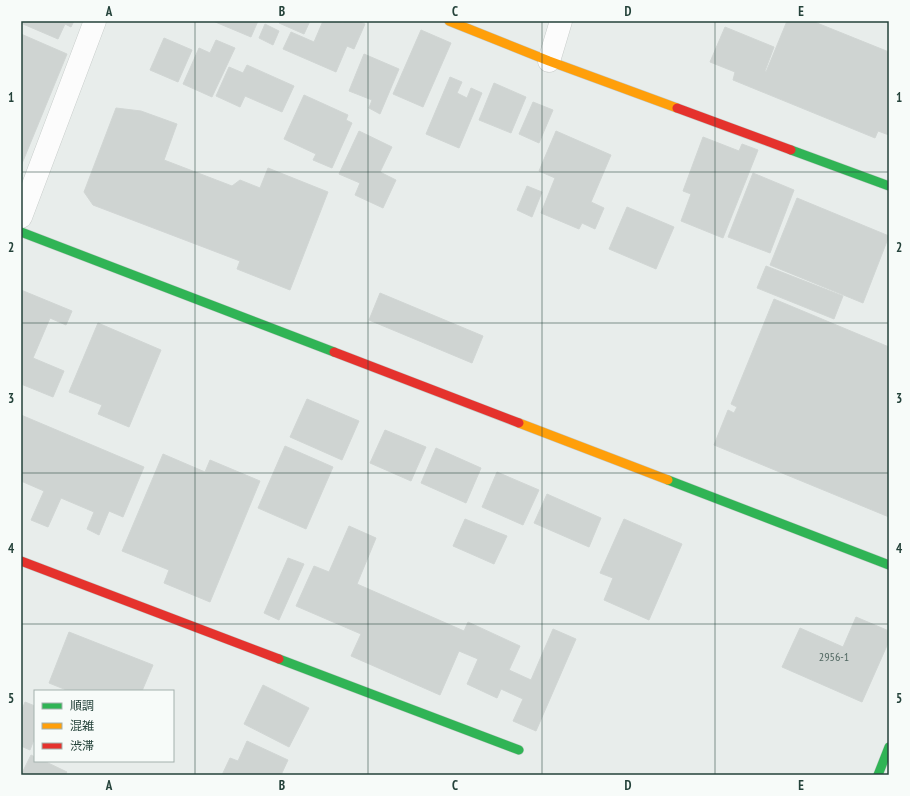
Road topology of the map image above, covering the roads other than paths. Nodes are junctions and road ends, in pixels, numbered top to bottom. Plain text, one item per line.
1 (94, 21) edge
2 (449, 21) edge
3 (561, 21) edge
4 (549, 61) junction
5 (889, 186) edge
6 (21, 217) edge
7 (21, 232) edge
8 (21, 561) edge
9 (889, 565) edge
10 (889, 747) edge
11 (519, 750) dead end
12 (878, 775) edge

1 - 6 street
2 - 4 street
3 - 4 street
4 - 5 street
7 - 9 street
8 - 11 street
10 - 12 street

